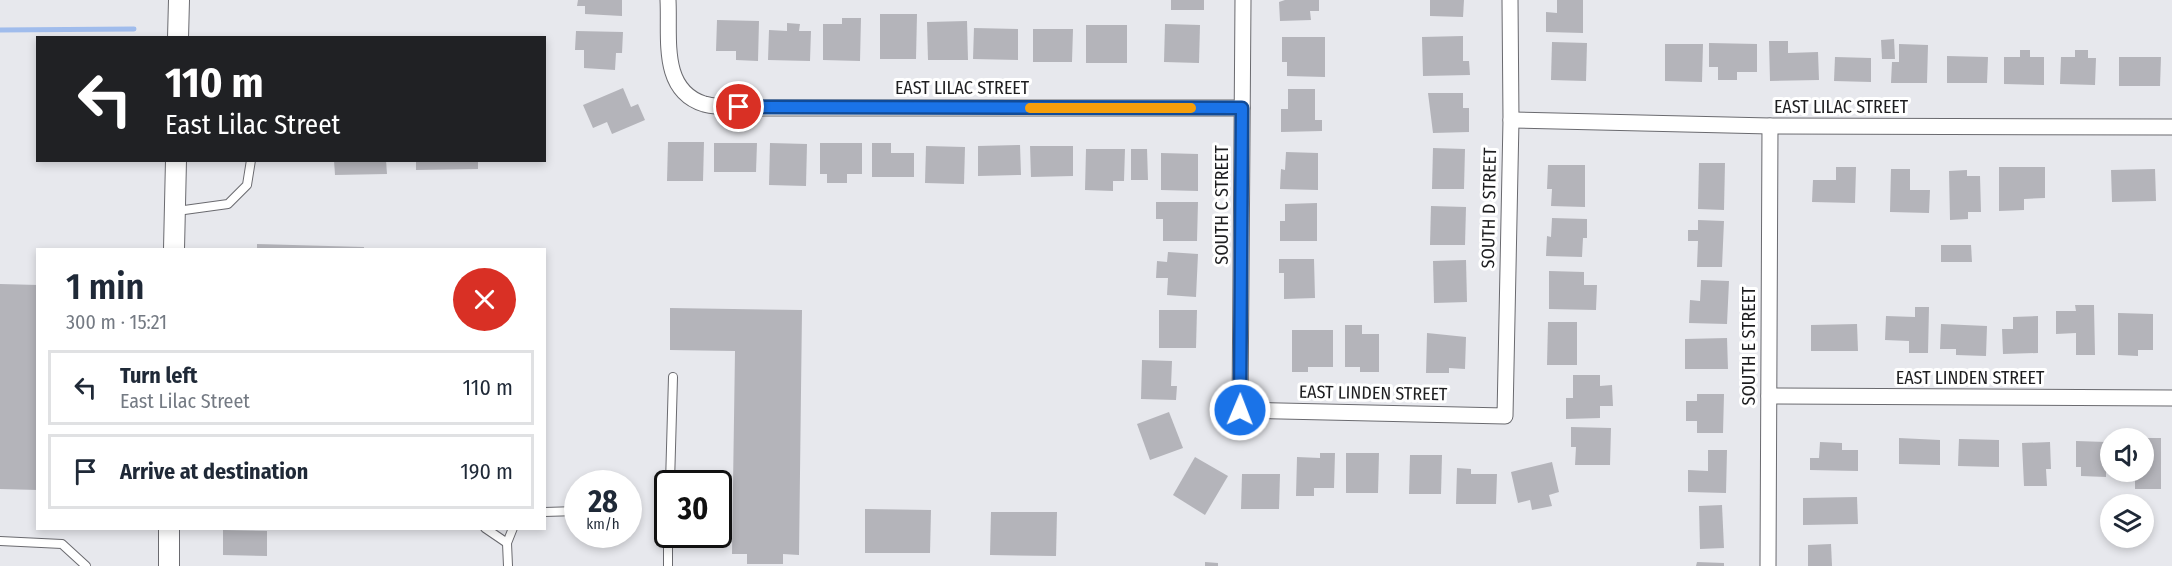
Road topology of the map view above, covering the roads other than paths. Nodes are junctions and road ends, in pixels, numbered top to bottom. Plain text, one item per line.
1 (179, 0) edge
2 (668, 0) edge
3 (1243, 0) edge
4 (1510, 0) edge
5 (178, 36) edge
6 (1242, 108) junction
7 (1511, 120) junction
8 (1770, 126) junction
9 (2172, 127) edge
10 (176, 162) edge
11 (251, 162) edge
12 (175, 211) junction
13 (174, 248) edge
14 (673, 377) dead end
15 (1769, 396) junction
16 (2172, 398) edge
17 (1240, 410) joint
18 (1505, 416) joint
19 (670, 470) edge
20 (564, 511) edge
21 (546, 512) edge
22 (169, 530) edge
23 (487, 530) edge
24 (512, 530) edge
25 (0, 541) edge
26 (507, 543) junction
27 (669, 548) edge
28 (86, 566) edge
29 (169, 566) edge
30 (508, 566) edge
31 (668, 566) edge
32 (1768, 566) edge

1 - 5 street
2 - 6 street, EAST LILAC STREET
3 - 6 street, SOUTH C STREET
4 - 7 street, SOUTH D STREET
6 - 17 street, SOUTH C STREET
7 - 8 street, EAST LILAC STREET
7 - 18 street, SOUTH D STREET
8 - 9 street, EAST LILAC STREET
8 - 15 street, SOUTH E STREET
10 - 12 street
11 - 12 lane
12 - 13 street
14 - 19 lane
15 - 16 street, EAST LINDEN STREET
15 - 32 street, SOUTH E STREET
17 - 18 street, EAST LINDEN STREET
20 - 21 lane
22 - 29 street
23 - 26 lane
24 - 26 lane
25 - 28 lane
26 - 30 lane
27 - 31 lane

